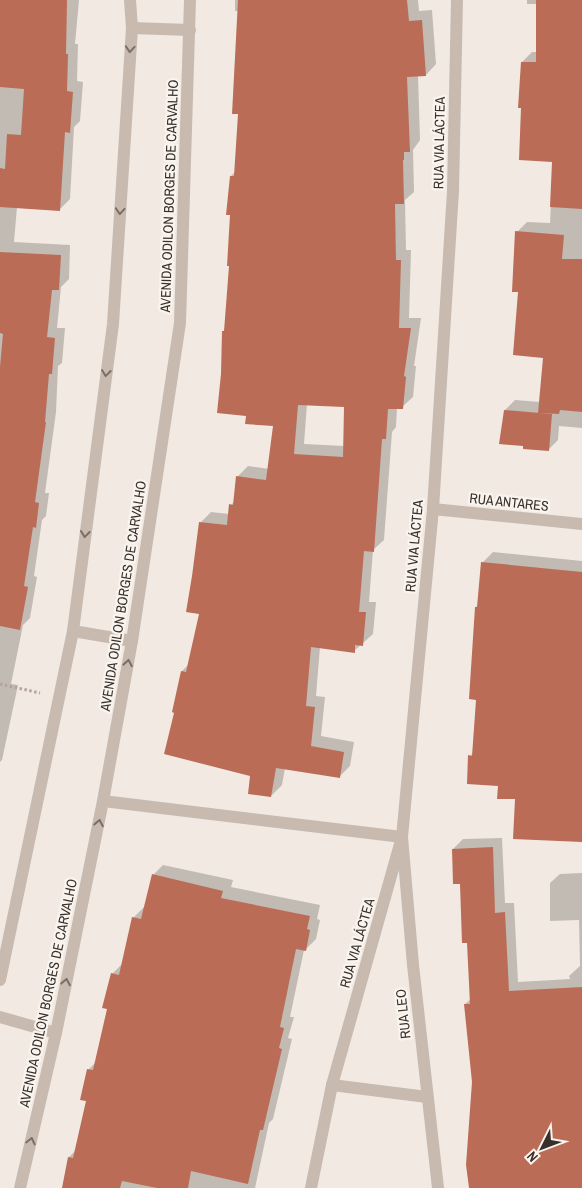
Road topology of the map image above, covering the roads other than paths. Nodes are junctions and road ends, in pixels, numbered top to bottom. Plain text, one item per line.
1 (130, 0) edge
2 (190, 0) edge
3 (457, 0) edge
4 (132, 28) junction
5 (190, 30) junction
6 (433, 509) junction
7 (582, 524) edge
8 (73, 630) junction
9 (132, 641) junction
10 (103, 801) junction
11 (402, 837) junction
12 (0, 980) edge
13 (0, 1017) edge
14 (56, 1033) junction
15 (332, 1085) junction
16 (427, 1097) junction
17 (20, 1188) edge
18 (311, 1188) edge
19 (438, 1188) edge

1 - 4 street
2 - 5 street, AVENIDA ODILON BORGES DE CARVALHO
3 - 6 street, RUA VIA LÁCTEA
4 - 5 street
4 -> 8 street
5 - 9 street, AVENIDA ODILON BORGES DE CARVALHO
6 - 7 street, RUA ANTARES
6 - 11 street, RUA VIA LÁCTEA
8 - 9 street
8 - 12 street
10 -> 9 street, AVENIDA ODILON BORGES DE CARVALHO
10 - 11 street
14 -> 10 street, AVENIDA ODILON BORGES DE CARVALHO
11 - 15 street, RUA VIA LÁCTEA
11 - 16 street, RUA LEO
13 - 14 street
17 -> 14 street, AVENIDA ODILON BORGES DE CARVALHO
15 - 16 street
15 - 18 street, RUA VIA LÁCTEA
16 - 19 street, RUA LEO

